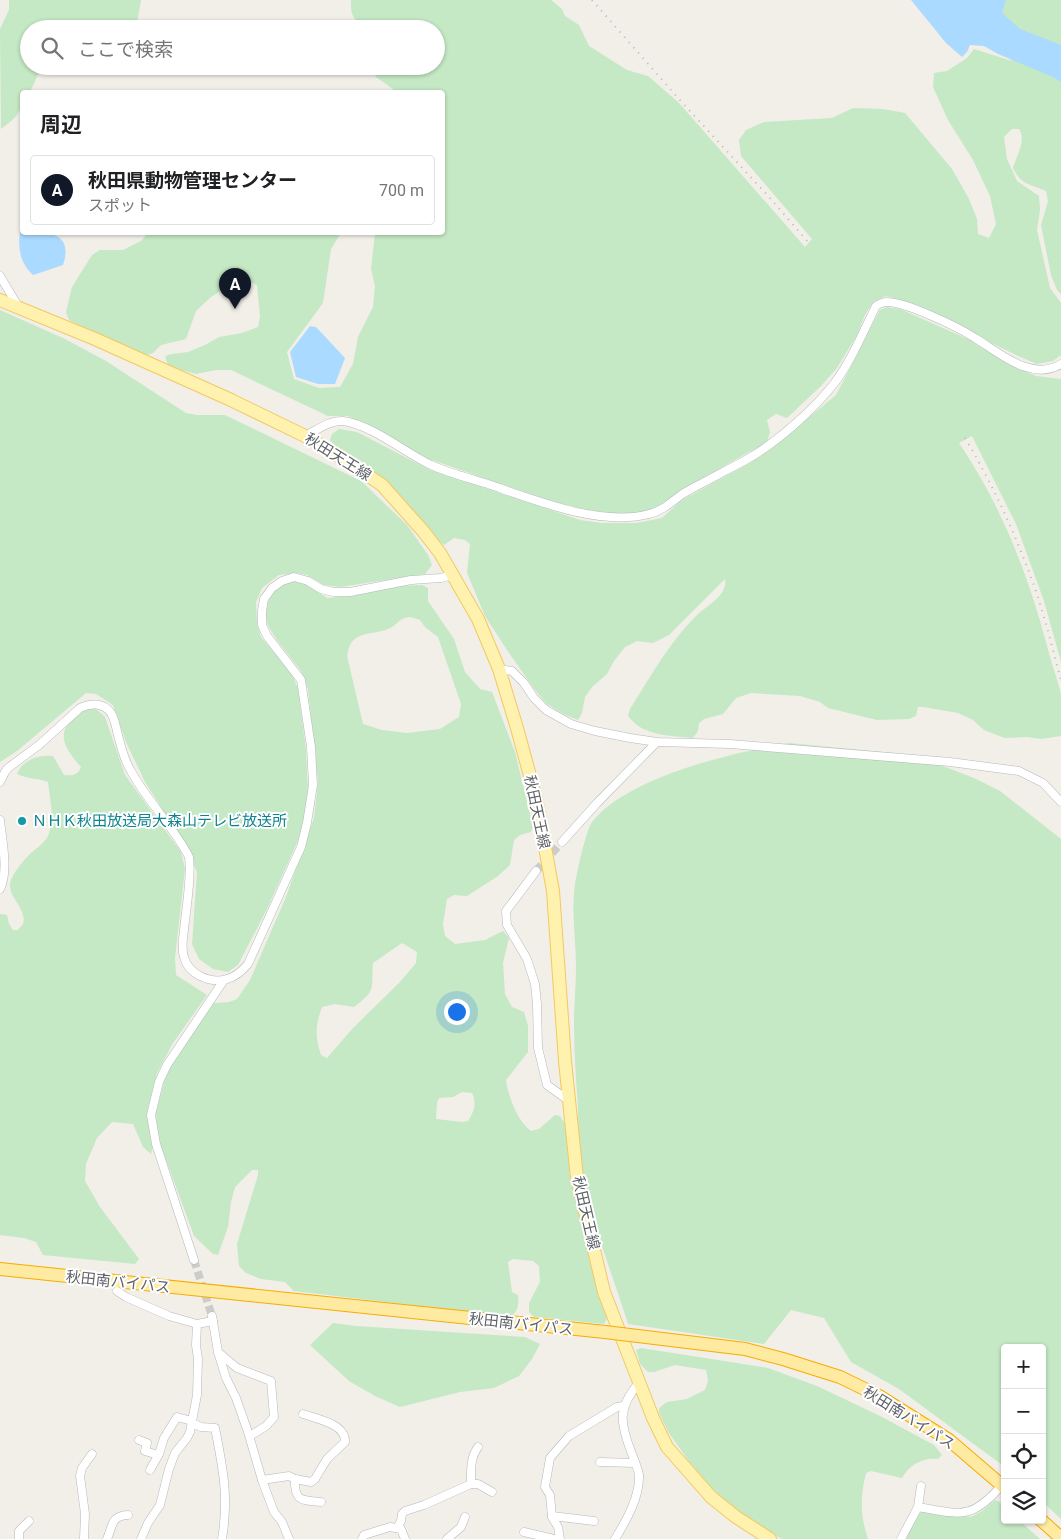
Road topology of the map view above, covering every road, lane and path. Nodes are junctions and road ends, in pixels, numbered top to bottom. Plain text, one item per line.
1 (0, 276) edge
2 (0, 300) edge
3 (19, 309) junction
4 (1061, 364) edge
5 (305, 436) junction
6 (454, 575) junction
7 (499, 669) junction
8 (657, 742) junction
9 (0, 782) edge
10 (1061, 802) edge
11 (0, 820) edge
12 (562, 842) tunnel mouth
13 (536, 871) tunnel mouth
14 (0, 889) edge
15 (224, 980) junction
16 (568, 1100) junction
17 (194, 1260) tunnel mouth
18 (0, 1270) edge
19 (116, 1291) dead end
20 (197, 1324) junction
21 (218, 1352) junction
22 (639, 1383) junction
23 (623, 1406) junction
24 (303, 1414) dead end
25 (192, 1422) junction
26 (250, 1436) junction
27 (139, 1440) dead end
28 (478, 1447) dead end
29 (92, 1454) dead end
30 (158, 1455) junction
31 (600, 1462) dead end
32 (635, 1463) junction
33 (150, 1470) dead end
34 (295, 1479) junction
35 (262, 1480) junction
36 (471, 1484) junction
37 (1001, 1484) edge
38 (921, 1486) dead end
39 (1001, 1488) edge
40 (492, 1492) dead end
41 (321, 1502) dead end
42 (918, 1508) junction
43 (128, 1515) dead end
44 (552, 1516) junction
45 (466, 1517) dead end
46 (29, 1521) dead end
47 (594, 1521) dead end
48 (1045, 1524) edge
49 (397, 1528) junction
50 (524, 1532) dead end
51 (286, 1537) edge
52 (1061, 1538) edge
53 (19, 1539) edge
54 (84, 1539) edge
55 (107, 1539) edge
56 (141, 1539) edge
57 (222, 1539) edge
58 (362, 1539) edge
59 (405, 1539) edge
60 (447, 1539) edge
61 (554, 1539) edge
62 (560, 1539) edge
63 (615, 1539) edge
64 (770, 1539) edge
65 (902, 1539) edge

1 - 3 street
2 - 3 main road, 秋田天王線
3 - 5 main road, 秋田天王線
4 - 5 street
5 - 6 main road, 秋田天王線
6 - 7 main road, 秋田天王線
6 - 15 street
7 - 8 street
7 - 16 main road, 秋田天王線
8 - 10 street
8 - 12 street
9 - 15 street
11 - 14 street
13 - 16 street
15 - 17 street
16 - 22 main road, 秋田天王線
18 - 37 highway, 秋田南バイパス, bridge
19 - 20 street
20 - 21 street
20 - 25 street
21 - 26 street
21 - 26 street
22 - 23 street
22 - 64 main road, 秋田天王線
23 - 32 street
23 - 44 street
24 - 34 street
25 - 30 street
25 - 56 street
25 - 57 street
26 - 35 street
27 - 30 street
28 - 36 street
29 - 54 street
30 - 33 street
31 - 32 street
32 - 63 street
34 - 35 street
34 - 41 street
35 - 51 street
36 - 40 street
36 - 49 street
38 - 42 street
39 - 42 street
42 - 65 street
43 - 55 street
44 - 47 street
44 - 62 street
45 - 60 street
46 - 53 street
48 - 52 highway
49 - 58 street
49 - 59 street
50 - 61 street

